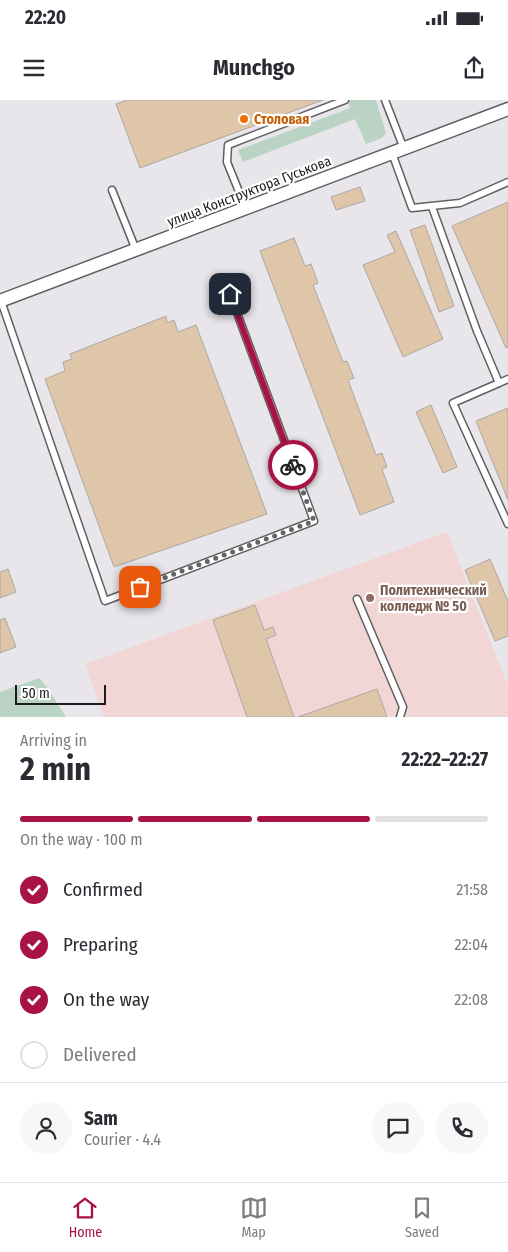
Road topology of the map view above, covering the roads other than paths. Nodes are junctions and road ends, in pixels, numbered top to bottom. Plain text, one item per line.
1 (345, 100) edge
2 (385, 100) edge
3 (508, 109) edge
4 (398, 151) junction
5 (508, 182) edge
6 (112, 190) dead end
7 (432, 207) junction
8 (246, 209) junction
9 (136, 250) junction
10 (230, 294) dead end
11 (0, 301) edge
12 (508, 379) edge
13 (499, 383) junction
14 (508, 524) edge
15 (357, 598) dead end
16 (400, 717) edge

1 - 8 lane
2 - 4 lane
3 - 4 street, улица Конструктора Гуськова
4 - 7 lane
4 - 8 street, улица Конструктора Гуськова
5 - 7 lane
6 - 9 lane
7 - 13 lane
8 - 9 street, улица Конструктора Гуськова
9 - 11 street, улица Конструктора Гуськова
10 - 11 lane
12 - 13 lane
13 - 14 lane
15 - 16 lane

